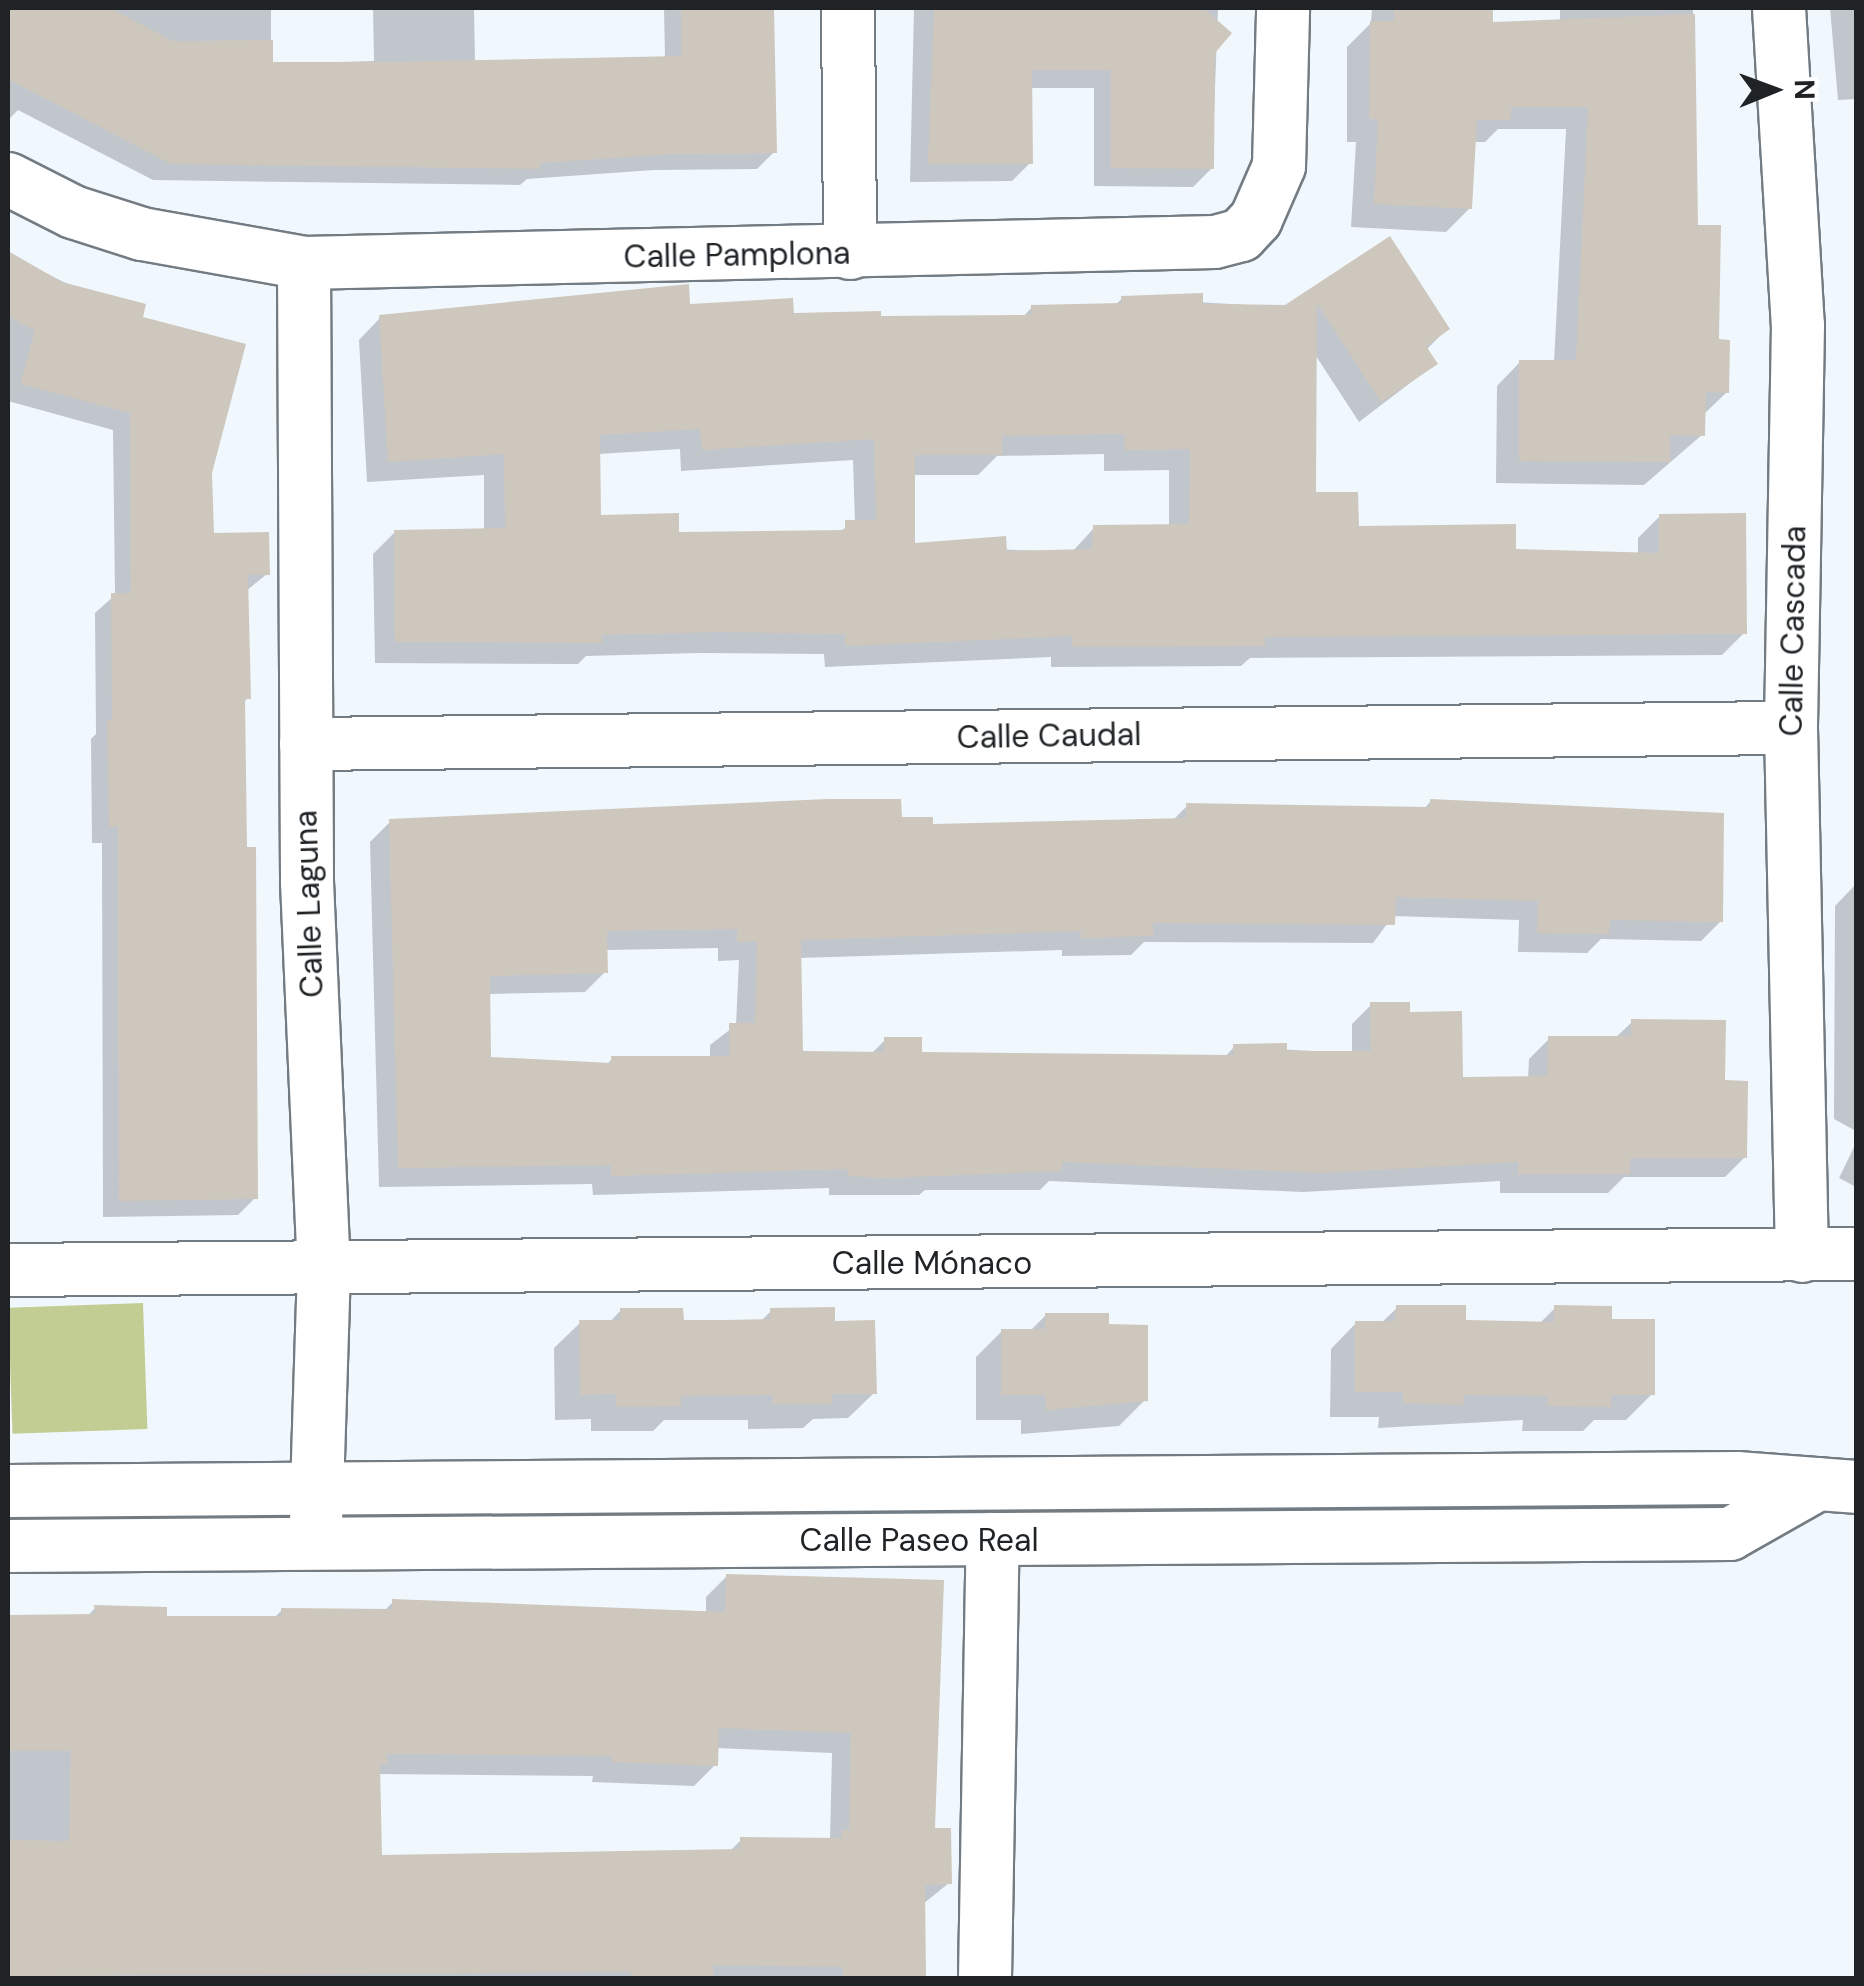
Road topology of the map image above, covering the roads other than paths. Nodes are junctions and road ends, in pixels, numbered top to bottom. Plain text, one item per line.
1 (848, 8) edge
2 (1283, 8) edge
3 (1778, 8) edge
4 (8, 179) edge
5 (850, 254) junction
6 (304, 263) junction
7 (1791, 728) junction
8 (306, 744) junction
9 (1856, 1254) edge
10 (1802, 1256) junction
11 (324, 1268) junction
12 (8, 1270) edge
13 (314, 1486) junction
14 (1837, 1486) edge
15 (8, 1491) edge
16 (993, 1540) junction
17 (317, 1544) junction
18 (8, 1546) edge
19 (985, 1978) edge

1 - 5 street
2 - 5 street, Calle Pamplona
3 - 7 street, Calle Cascada
4 - 6 street, Calle Pamplona
5 - 6 street, Calle Pamplona
6 - 8 street, Calle Laguna
7 - 8 street, Calle Caudal
7 - 10 street, Calle Cascada
8 - 11 street, Calle Laguna
9 - 10 street, Calle Mónaco
10 - 11 street, Calle Mónaco
11 - 12 street, Calle Mónaco
11 - 13 street, Calle Laguna
13 - 14 street, Calle Paseo Real
13 - 15 street, Calle Paseo Real
13 - 17 street, Calle Laguna
14 - 16 street, Calle Paseo Real
16 - 17 street, Calle Paseo Real
16 - 19 street
17 - 18 street, Calle Paseo Real

